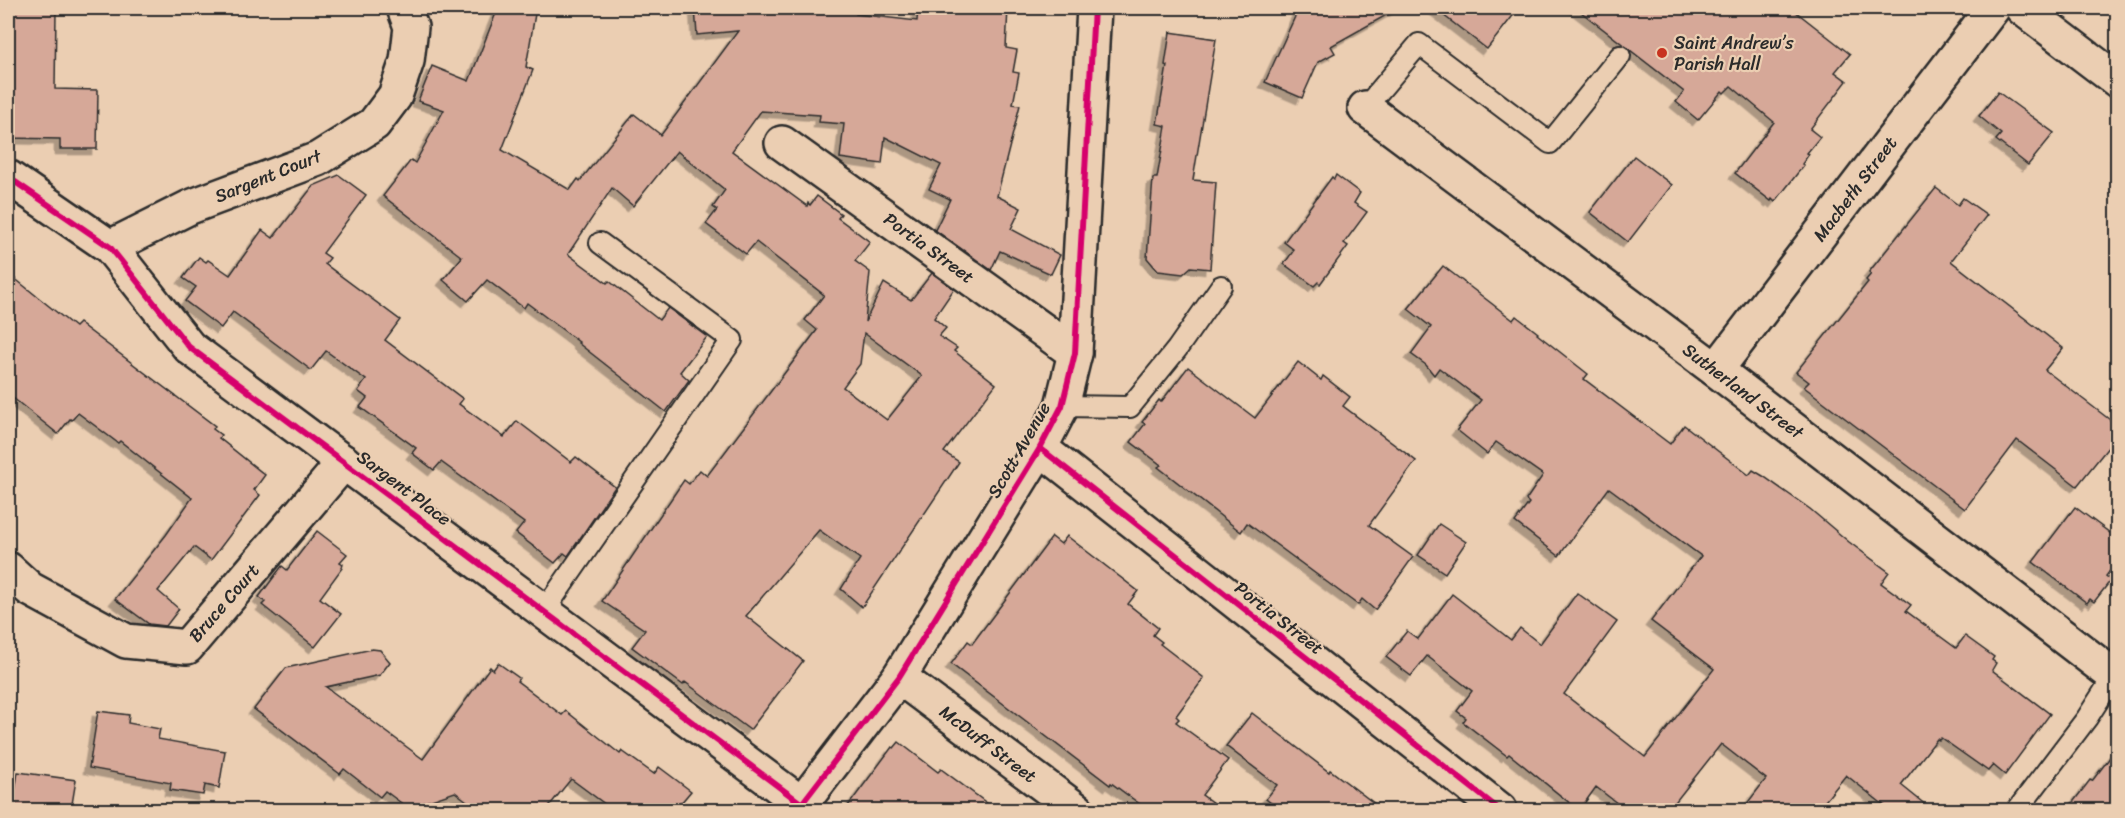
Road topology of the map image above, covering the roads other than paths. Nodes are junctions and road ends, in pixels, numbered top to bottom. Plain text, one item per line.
1 (404, 8) edge
2 (1094, 8) edge
3 (1993, 8) edge
4 (2022, 8) edge
5 (1620, 56) dead end
6 (2118, 81) edge
7 (1365, 108) joint
8 (782, 143) dead end
9 (8, 177) edge
10 (600, 243) dead end
11 (110, 247) junction
12 (1221, 286) dead end
13 (1075, 353) junction
14 (1716, 370) junction
15 (1062, 406) junction
16 (1040, 448) junction
17 (344, 462) junction
18 (8, 568) edge
19 (544, 612) junction
20 (899, 677) junction
21 (2116, 677) edge
22 (799, 807) edge
23 (2018, 808) dead end
24 (1077, 810) edge
25 (1500, 810) edge

1 - 11 street, Sargent Court
2 - 13 street, Scott Avenue
3 - 14 street, Macbeth Street
4 - 6 street
5 - 7 lane
7 - 14 street, Sutherland Street
8 - 13 street, Portia Street
9 - 11 street, Sargent Place
10 - 19 lane
11 - 17 street, Sargent Place
12 - 15 lane
13 - 15 street, Scott Avenue
14 - 21 street, Sutherland Street
15 - 16 street, Scott Avenue
16 - 20 street, Scott Avenue
16 - 25 street, Portia Street
17 - 18 street, Bruce Court
17 - 19 street, Sargent Place
19 - 22 street, Sargent Place
20 - 22 street, Scott Avenue
20 - 24 street, McDuff Street
21 - 23 lane

